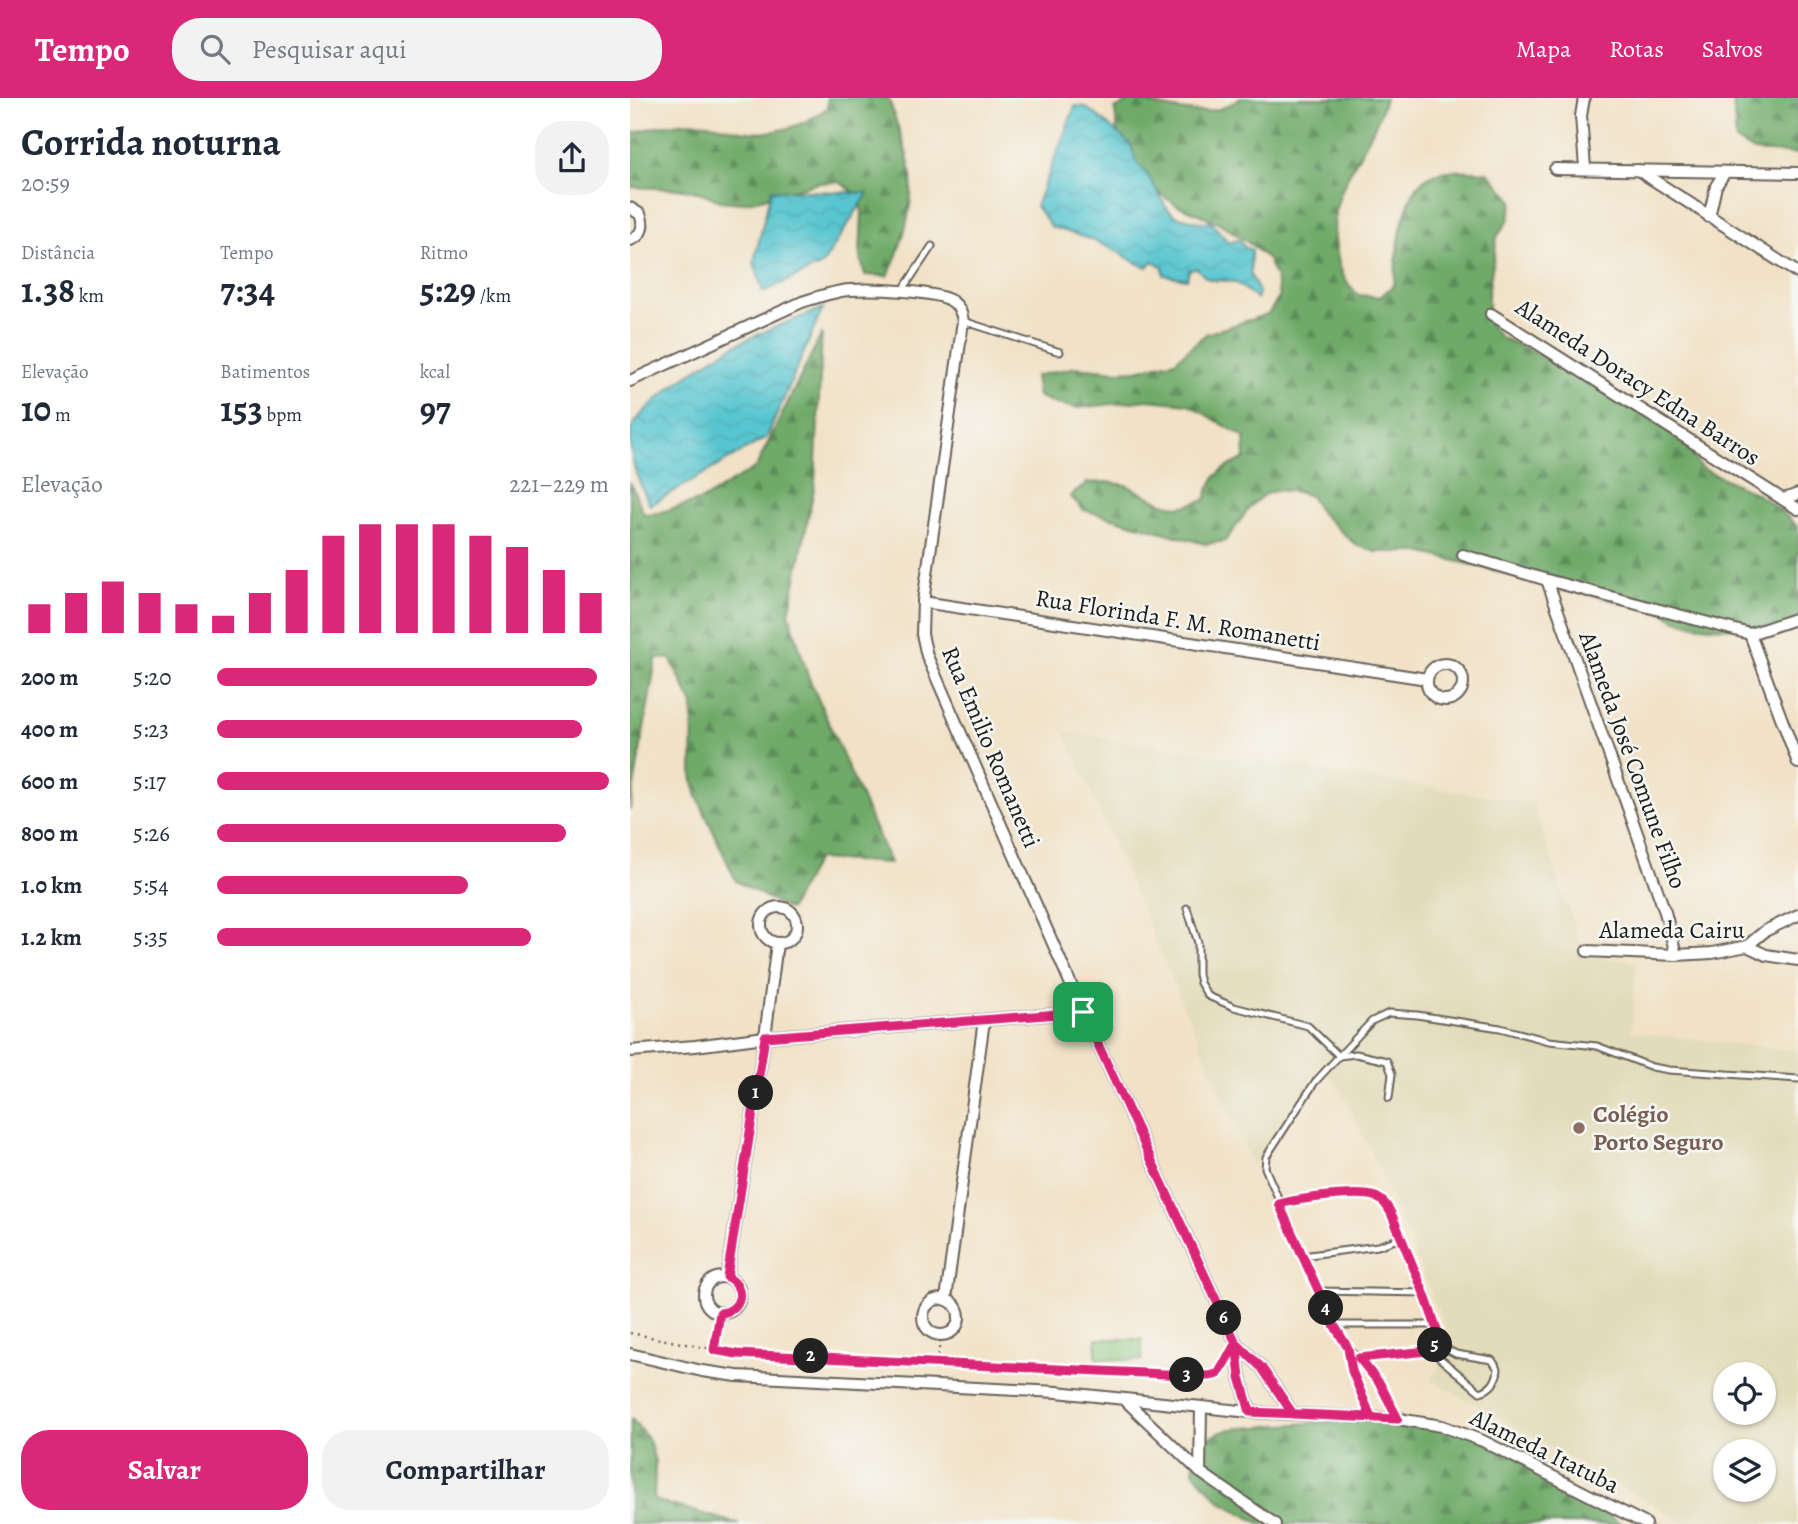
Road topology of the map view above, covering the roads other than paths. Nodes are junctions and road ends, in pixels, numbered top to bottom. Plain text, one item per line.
1 (1584, 98) edge
2 (1585, 168) junction
3 (1555, 169) dead end
4 (1638, 170) junction
5 (1725, 172) junction
6 (1798, 173) edge
7 (630, 208) edge
8 (1709, 217) junction
9 (630, 240) edge
10 (932, 246) dead end
11 (1798, 273) edge
12 (902, 291) junction
13 (1491, 314) dead end
14 (963, 321) junction
15 (1060, 352) dead end
16 (630, 381) edge
17 (1798, 494) edge
18 (1784, 499) junction
19 (1798, 509) edge
20 (1463, 555) dead end
21 (1547, 580) junction
22 (923, 602) junction
23 (1798, 618) edge
24 (1750, 634) junction
25 (1427, 679) dead end
26 (1798, 763) edge
27 (1187, 908) dead end
28 (1798, 915) edge
29 (777, 943) dead end
30 (1746, 946) junction
31 (1587, 951) dead end
32 (1676, 955) junction
33 (1798, 960) edge
34 (1083, 1012) junction
35 (984, 1020) junction
36 (765, 1037) junction
37 (630, 1051) edge
38 (1339, 1056) junction
39 (1798, 1079) edge
40 (1389, 1098) dead end
41 (1279, 1204) junction
42 (1401, 1238) junction
43 (1302, 1256) junction
44 (727, 1277) junction
45 (1318, 1292) junction
46 (1424, 1293) junction
47 (946, 1299) junction
48 (1334, 1325) junction
49 (1435, 1325) junction
50 (1236, 1343) junction
51 (1435, 1343) junction
52 (1348, 1348) junction
53 (1430, 1350) junction
54 (630, 1354) edge
55 (1359, 1358) junction
56 (1350, 1360) junction
57 (1124, 1399) junction
58 (1201, 1408) junction
59 (1250, 1412) junction
60 (1293, 1414) junction
61 (1371, 1417) junction
62 (1398, 1419) junction
63 (1200, 1472) junction
64 (1275, 1524) edge
65 (1646, 1524) edge

1 - 2 street
2 - 3 street
2 - 4 street
4 - 5 street
4 - 8 street
5 - 6 street
5 - 8 street
7 - 9 street
8 - 11 street
10 - 12 lane
12 - 14 street
12 - 16 street
13 - 18 street, Alameda Doracy Edna Barros
14 - 15 lane
14 - 22 street, Rua Emilio Romanetti
17 - 18 street
18 - 19 street, Alameda Doracy Edna Barros
20 - 21 street
21 - 24 street
21 - 32 street, Alameda José Comune Filho
22 - 25 street, Rua Florinda F. M. Romanetti
22 - 34 street, Rua Emilio Romanetti
23 - 24 street
24 - 26 street
27 - 38 lane
28 - 30 street
29 - 36 street
30 - 32 street, Alameda Cairu
30 - 33 street, Alameda Cairu
31 - 32 street, Alameda Cairu
34 - 35 street
34 - 50 street, Rua Emilio Romanetti
35 - 36 street
35 - 47 street
36 - 37 street
36 - 44 street
38 - 39 lane
38 - 40 lane
38 - 41 lane
41 - 42 lane
41 - 43 lane
42 - 43 lane
42 - 46 lane
43 - 45 lane
44 - 44 street
45 - 46 lane
45 - 48 lane
46 - 49 lane
47 - 47 street
48 - 49 lane
48 - 52 lane
49 - 51 lane
50 - 59 street, Rua Emilio Romanetti
50 - 60 street, Rua Emilio Romanetti
51 - 53 lane
51 - 53 lane
52 - 55 lane
52 - 56 lane
53 - 55 lane
54 - 57 street, Alameda Itatuba
55 - 56 lane
55 - 62 lane
56 - 61 lane
57 - 58 street, Alameda Itatuba
57 - 63 street
58 - 59 street, Alameda Itatuba
58 - 63 street
59 - 60 street, Alameda Itatuba
60 - 61 street, Alameda Itatuba
61 - 62 street, Alameda Itatuba
62 - 65 street, Alameda Itatuba
63 - 64 street

